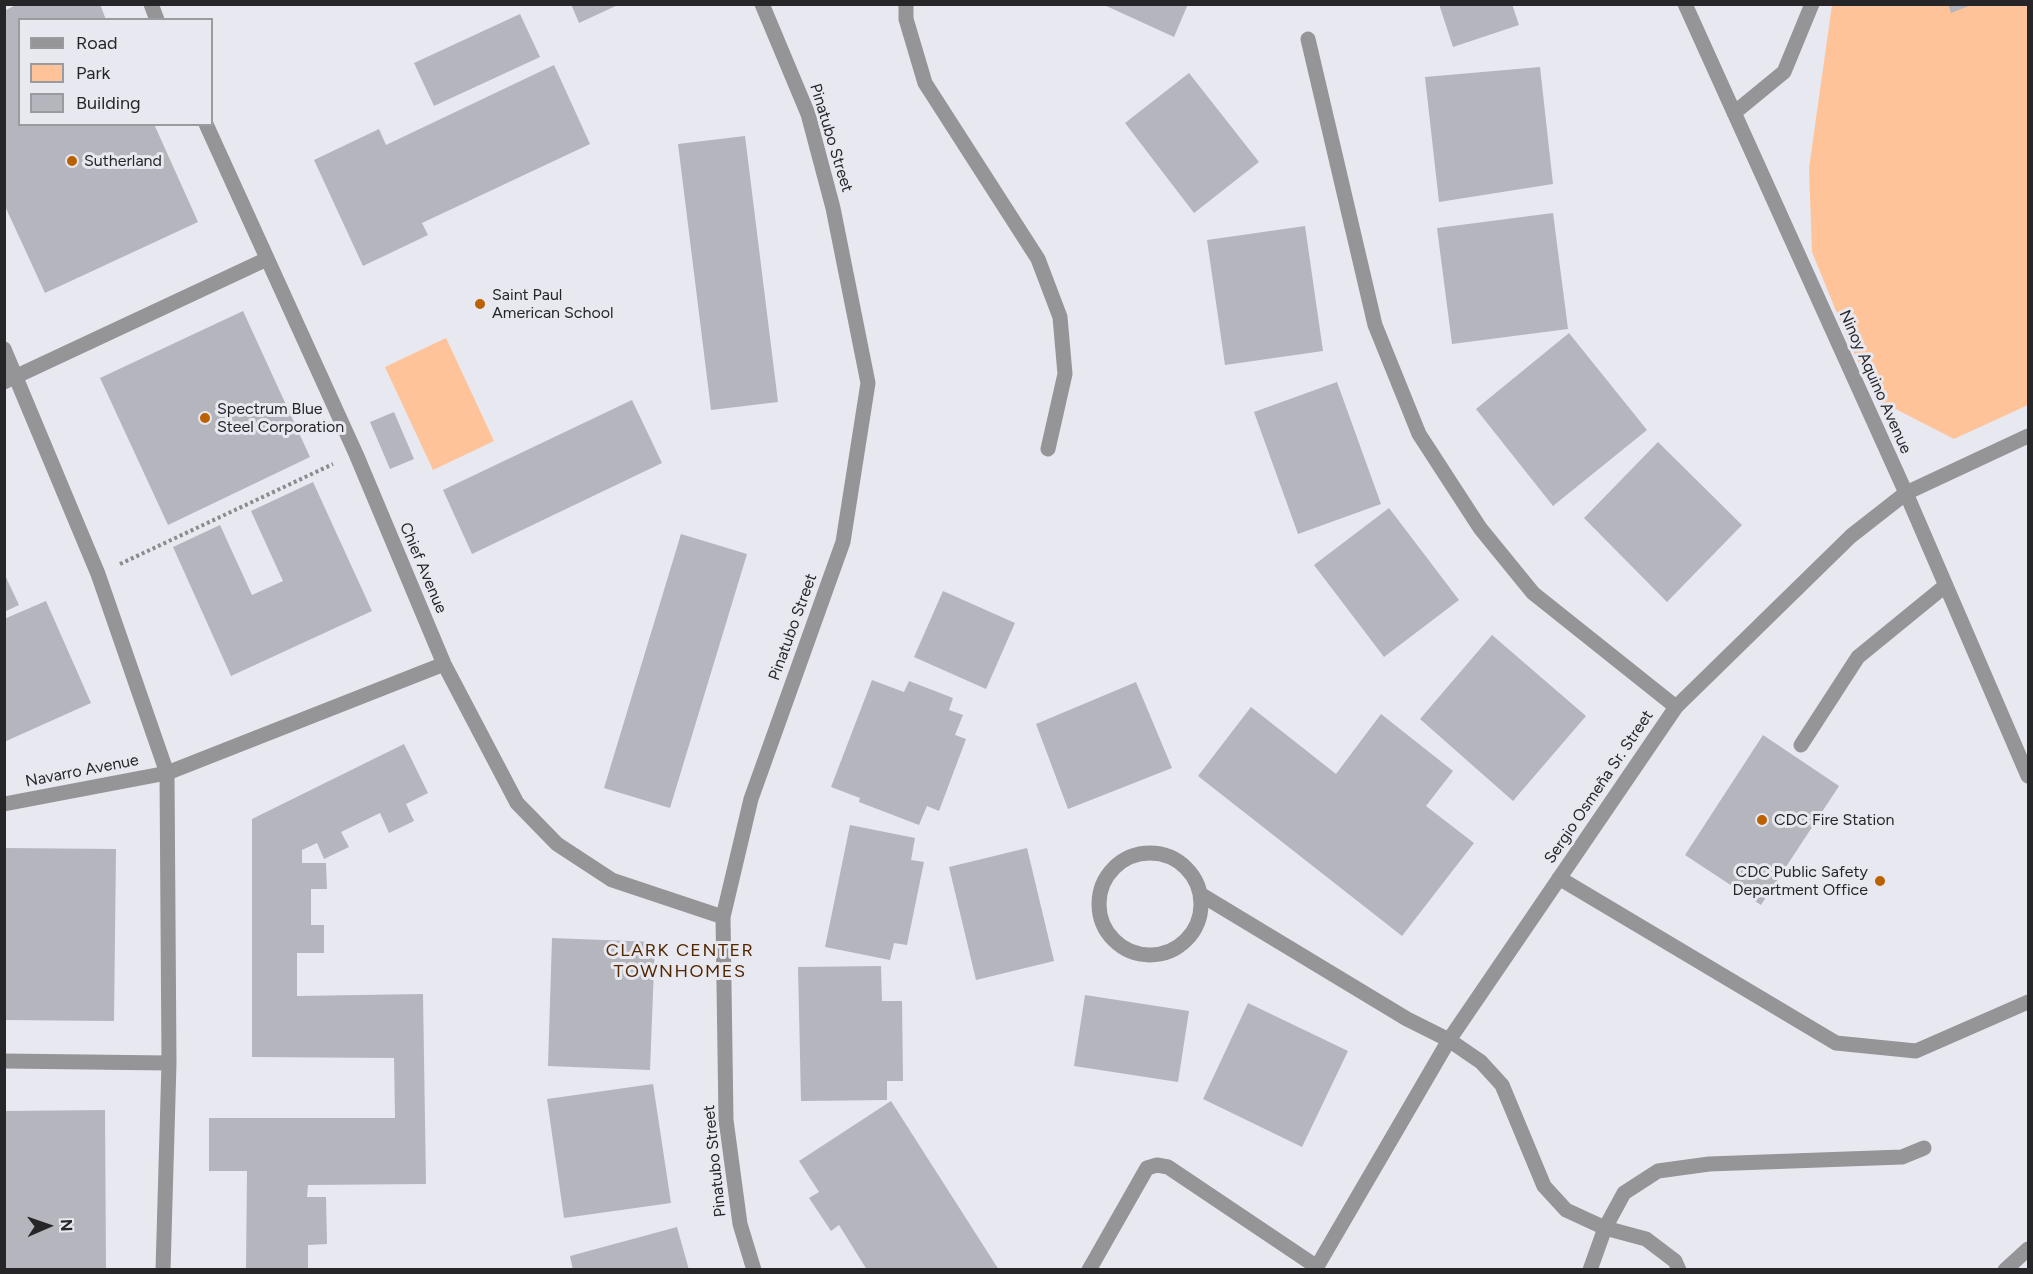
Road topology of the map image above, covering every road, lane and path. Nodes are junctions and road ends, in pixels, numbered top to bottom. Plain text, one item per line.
1 (150, 4) edge
2 (762, 4) edge
3 (906, 4) edge
4 (1685, 4) edge
5 (1812, 4) edge
6 (156, 18) edge
7 (1308, 39) dead end
8 (1734, 114) junction
9 (207, 126) edge
10 (267, 259) junction
11 (4, 349) edge
12 (11, 380) edge
13 (2028, 436) edge
14 (1048, 449) dead end
15 (356, 453) junction
16 (1906, 493) junction
17 (98, 574) junction
18 (1945, 586) junction
19 (444, 664) junction
20 (1676, 707) junction
21 (1801, 745) dead end
22 (167, 773) junction
23 (2028, 776) edge
24 (4, 804) edge
25 (1559, 878) junction
26 (1200, 894) junction
27 (723, 917) junction
28 (2028, 1002) edge
29 (1449, 1040) junction
30 (4, 1061) edge
31 (169, 1063) junction
32 (1924, 1148) dead end
33 (1605, 1228) junction
34 (2028, 1249) edge
35 (1316, 1268) edge
36 (163, 1269) edge
37 (754, 1269) edge
38 (1089, 1269) edge
39 (1590, 1269) edge
40 (1679, 1269) edge
41 (2005, 1269) edge

1 - 6 street
2 - 27 street, Pinatubo Street
3 - 14 street
4 - 8 street, Ninoy Aquino Avenue
5 - 8 street
7 - 20 street
8 - 16 street, Ninoy Aquino Avenue
9 - 10 street, Chief Avenue
10 - 12 street
10 - 15 street, Chief Avenue
11 - 12 street
12 - 17 street
13 - 16 street, Sergio Osmeña Sr. Street
15 - 17 path
15 - 19 street, Chief Avenue
16 - 18 street, Ninoy Aquino Avenue
16 - 20 street, Sergio Osmeña Sr. Street
17 - 22 street
18 - 21 street
18 - 23 street, Ninoy Aquino Avenue
19 - 22 street, Navarro Avenue
19 - 27 street, Chief Avenue
20 - 25 street, Sergio Osmeña Sr. Street
22 - 24 street, Navarro Avenue
22 - 31 street
25 - 28 street
25 - 29 street, Sergio Osmeña Sr. Street
26 - 26 street
26 - 29 street
27 - 37 street, Pinatubo Street
29 - 33 street
29 - 35 street, Sergio Osmeña Sr. Street
30 - 31 street
31 - 36 street
32 - 33 street
33 - 39 street
33 - 40 street
34 - 41 street
35 - 38 street

